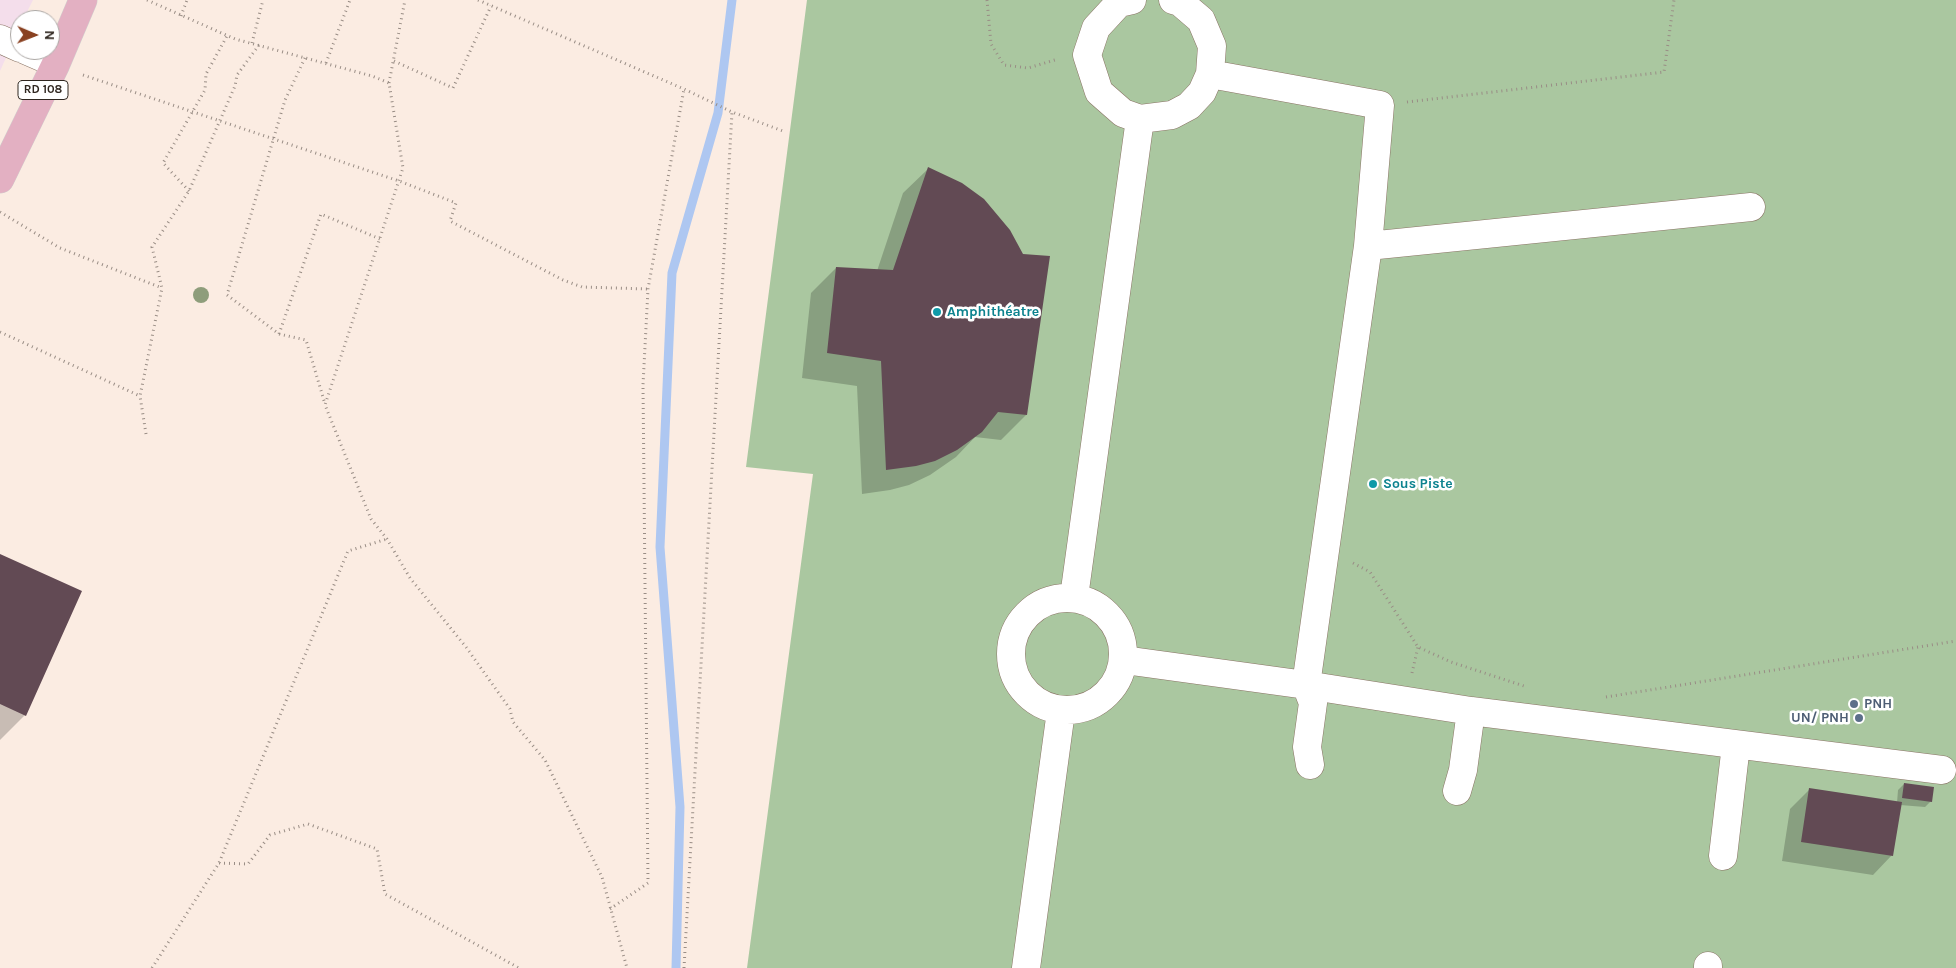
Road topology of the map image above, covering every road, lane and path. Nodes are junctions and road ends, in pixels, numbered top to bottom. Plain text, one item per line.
1 (83, 0) edge
2 (146, 0) edge
3 (187, 0) edge
4 (263, 0) edge
5 (350, 0) edge
6 (405, 0) edge
7 (478, 0) edge
8 (987, 0) edge
9 (1132, 0) edge
10 (1173, 0) edge
11 (1674, 0) edge
12 (491, 6) junction
13 (181, 16) junction
14 (227, 35) junction
15 (252, 43) junction
16 (259, 45) junction
17 (1087, 55) junction
18 (305, 58) junction
19 (45, 60) edge
20 (394, 61) junction
21 (326, 64) junction
22 (55, 65) junction
23 (1210, 74) junction
24 (389, 83) junction
25 (684, 88) junction
26 (1380, 105) junction
27 (192, 112) junction
28 (732, 112) junction
29 (1140, 119) junction
30 (220, 120) junction
31 (783, 131) dead end
32 (274, 139) junction
33 (0, 179) edge
34 (399, 181) junction
35 (190, 191) junction
36 (1751, 207) dead end
37 (0, 212) edge
38 (380, 239) junction
39 (1368, 246) junction
40 (162, 288) junction
41 (648, 289) junction
42 (0, 332) edge
43 (279, 334) junction
44 (140, 396) junction
45 (325, 405) junction
46 (146, 434) dead end
47 (386, 538) junction
48 (1326, 544) junction
49 (1074, 597) junction
50 (1956, 641) edge
51 (1124, 660) junction
52 (1306, 685) junction
53 (1530, 688) dead end
54 (1605, 697) dead end
55 (1061, 711) junction
56 (1471, 711) junction
57 (1736, 744) junction
58 (1310, 765) dead end
59 (1942, 770) dead end
60 (1458, 791) dead end
61 (1723, 856) dead end
62 (219, 863) junction
63 (610, 909) junction
64 (152, 968) edge
65 (519, 968) edge
66 (627, 968) edge
67 (684, 968) edge
68 (1026, 968) edge

1 - 22 main road, RD 108
2 - 13 path
3 - 13 path
4 - 15 path
5 - 21 path
6 - 20 path
7 - 12 path
8 - 17 path
9 - 17 street
10 - 23 street
11 - 26 path
12 - 20 path
12 - 25 path
13 - 14 path
14 - 15 path
14 - 27 path
15 - 16 path
16 - 18 path
16 - 30 path
17 - 29 street
18 - 21 path
18 - 32 path
19 - 22 street
20 - 24 path
21 - 24 path
22 - 27 path
22 - 33 main road, RD 108
23 - 26 street
23 - 29 street
24 - 34 path
25 - 28 path
25 - 41 path
26 - 39 street
27 - 30 path
27 - 35 path
28 - 31 path
28 - 67 path
29 - 49 street
30 - 32 path
30 - 35 path
32 - 34 path
32 - 43 path
34 - 38 path
34 - 41 path
35 - 40 path
36 - 39 street
37 - 40 path
38 - 43 path
38 - 45 path
39 - 48 street
40 - 44 path
41 - 63 path
42 - 44 path
43 - 45 path
44 - 46 path
45 - 47 path
47 - 62 path
47 - 63 path
48 - 52 street
48 - 53 path
49 - 51 street
49 - 55 street
50 - 54 path
51 - 52 street
51 - 55 street
52 - 56 street
52 - 58 street
55 - 68 street
56 - 57 street
56 - 60 street
57 - 59 street
57 - 61 street
62 - 64 path
62 - 65 path
63 - 66 path

